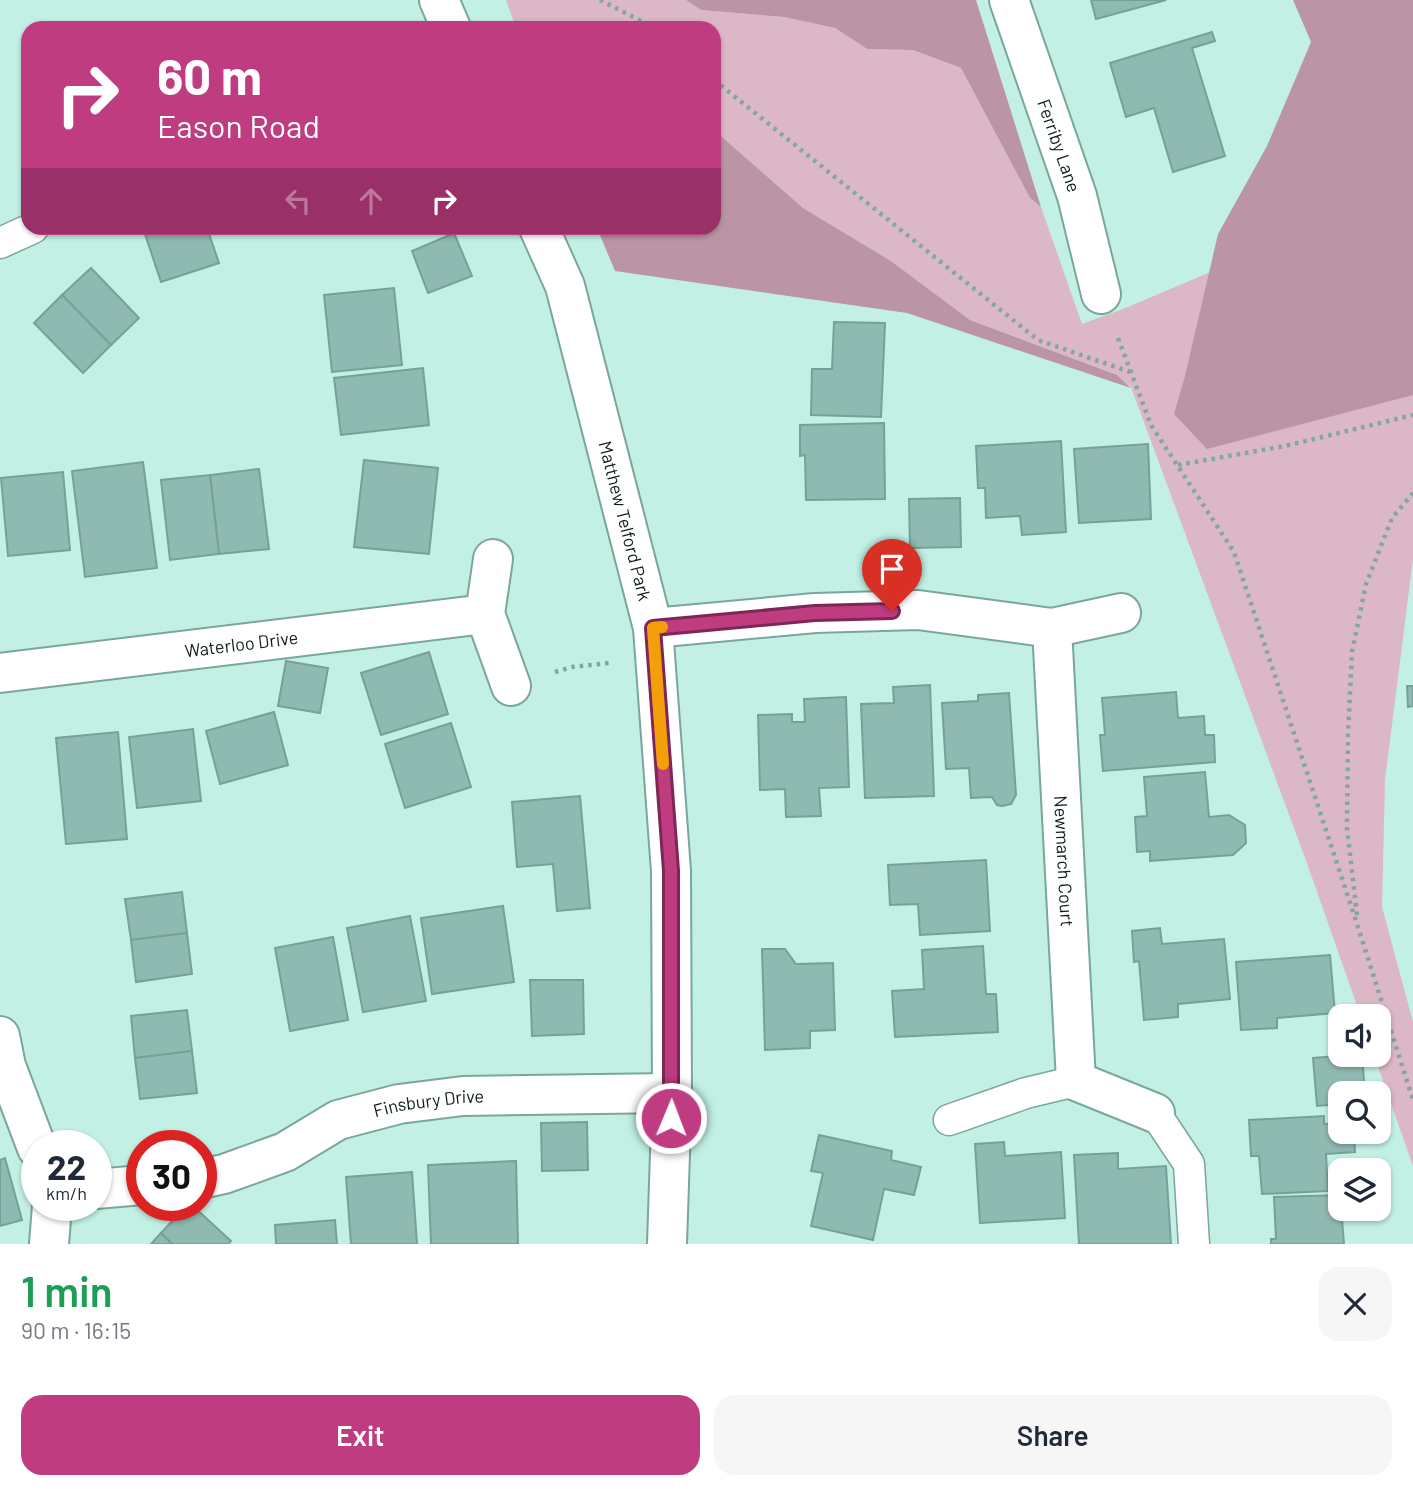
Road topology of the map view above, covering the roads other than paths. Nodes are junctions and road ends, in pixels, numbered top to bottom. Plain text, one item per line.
1 (439, 0) edge
2 (1009, 0) edge
3 (448, 21) edge
4 (21, 233) edge
5 (542, 235) edge
6 (0, 243) edge
7 (1101, 293) road end
8 (493, 559) dead end
9 (1121, 613) dead end
10 (485, 614) junction
11 (1052, 628) junction
12 (654, 643) junction
13 (0, 673) edge
14 (511, 686) road end
15 (0, 1036) edge
16 (1076, 1081) junction
17 (672, 1093) junction
18 (1155, 1113) joint
19 (949, 1120) dead end
20 (30, 1130) edge
21 (217, 1176) edge
22 (51, 1221) edge
23 (49, 1244) edge
24 (667, 1244) edge
25 (1194, 1244) edge

1 - 3 street
2 - 7 street, Ferriby Lane
4 - 6 lane
5 - 12 street, Matthew Telford Park
8 - 10 street
9 - 11 street
10 - 13 street, Waterloo Drive
10 - 14 street
11 - 12 street
11 - 16 street, Newmarch Court
12 - 17 street, Matthew Telford Park
15 - 20 street
16 - 18 street
16 - 19 lane
17 - 21 street, Finsbury Drive
17 - 24 street, Matthew Telford Park
18 - 25 lane
22 - 23 street

